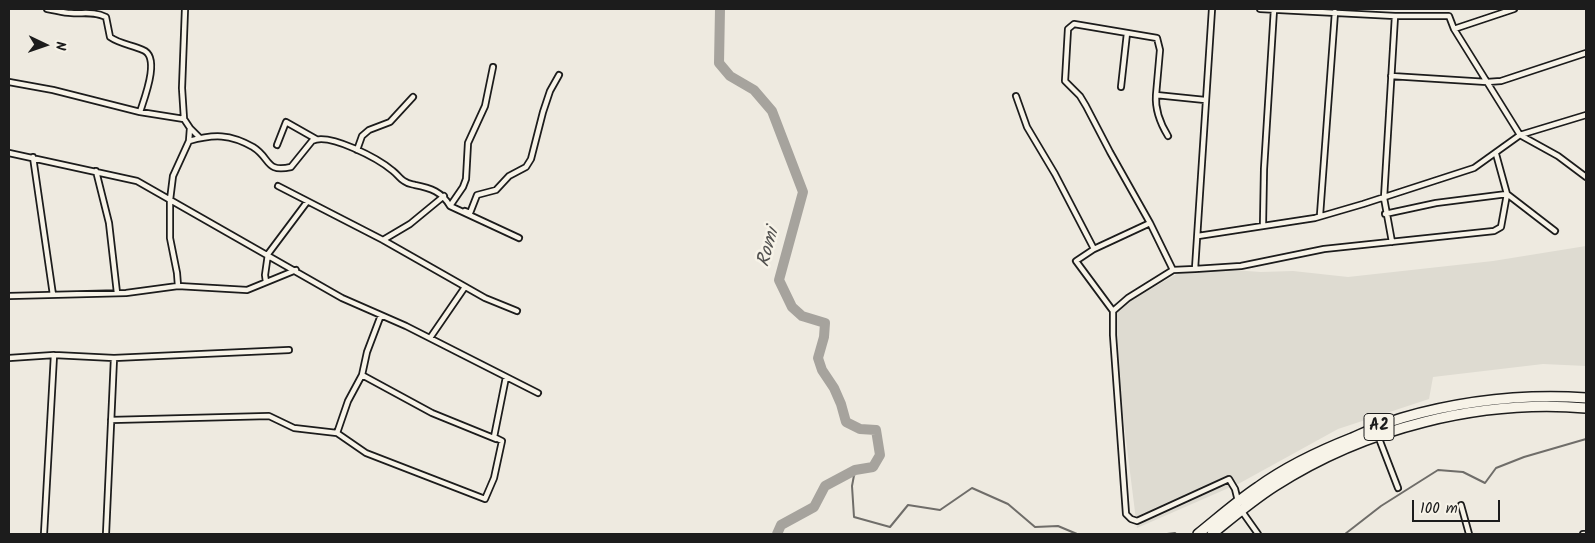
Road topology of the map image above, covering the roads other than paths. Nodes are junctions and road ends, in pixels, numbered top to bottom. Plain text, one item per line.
1 (47, 9) edge
2 (185, 9) edge
3 (1212, 9) edge
4 (1260, 9) edge
5 (1274, 9) edge
6 (1447, 9) edge
7 (1514, 9) edge
8 (1335, 12) junction
9 (1395, 16) junction
10 (1449, 16) junction
11 (1454, 29) junction
12 (1127, 34) junction
13 (1586, 53) edge
14 (493, 67) dead end
15 (560, 75) dead end
16 (1391, 76) junction
17 (9, 82) edge
18 (1487, 82) junction
19 (1121, 87) dead end
20 (1156, 95) junction
21 (413, 96) dead end
22 (1016, 96) dead end
23 (1205, 100) junction
24 (140, 112) junction
25 (1586, 115) edge
26 (184, 119) junction
27 (190, 128) junction
28 (1520, 135) junction
29 (1168, 136) dead end
30 (200, 138) junction
31 (316, 139) junction
32 (189, 140) junction
33 (277, 144) dead end
34 (357, 150) junction
35 (9, 153) edge
36 (1496, 154) junction
37 (33, 157) junction
38 (96, 171) junction
39 (1585, 174) edge
40 (278, 186) dead end
41 (1507, 194) junction
42 (444, 196) junction
43 (1384, 198) junction
44 (170, 200) junction
45 (307, 202) junction
46 (450, 206) junction
47 (1385, 214) junction
48 (1320, 215) junction
49 (1150, 224) junction
50 (1263, 224) junction
51 (1555, 231) dead end
52 (1198, 236) junction
53 (518, 238) dead end
54 (383, 240) junction
55 (1392, 242) junction
56 (1094, 249) junction
57 (268, 254) junction
58 (1195, 269) junction
59 (296, 270) junction
60 (1172, 270) junction
61 (266, 282) junction
62 (178, 286) junction
63 (465, 287) junction
64 (116, 293) junction
65 (53, 294) junction
66 (9, 296) edge
67 (517, 311) dead end
68 (1113, 311) junction
69 (382, 315) junction
70 (430, 338) junction
71 (289, 350) dead end
72 (54, 355) junction
73 (9, 358) edge
74 (114, 358) junction
75 (362, 375) junction
76 (506, 376) junction
77 (538, 393) dead end
78 (1586, 398) edge
79 (1586, 408) edge
80 (111, 420) junction
81 (337, 433) junction
82 (1378, 436) junction
83 (502, 441) junction
84 (1398, 488) dead end
85 (1461, 504) dead end
86 (1240, 506) junction
87 (1255, 533) edge
88 (44, 534) edge
89 (106, 534) edge
90 (1198, 534) edge
91 (1212, 534) edge
92 (1469, 534) edge

1 - 24 street
2 - 26 street
3 - 23 street
4 - 5 street
5 - 8 street
5 - 50 street
6 - 10 street
7 - 11 street
8 - 9 street
8 - 48 street
9 - 10 street
9 - 16 street
10 - 11 street
11 - 18 street
12 - 19 street
12 - 20 street
12 - 49 street
13 - 18 street
14 - 46 street
15 - 46 street
16 - 18 street
16 - 43 street
17 - 24 street
18 - 28 street
20 - 23 street
20 - 29 street
21 - 34 street
22 - 56 street
23 - 52 street
24 - 26 street
25 - 28 street
26 - 27 street
27 - 30 street
27 - 32 street
28 - 36 street
28 - 39 street
30 - 31 street
30 - 32 street
31 - 33 street
31 - 34 street
32 - 44 street
34 - 42 street
35 - 37 street
36 - 41 street
36 - 43 street
37 - 38 street
37 - 65 street
38 - 44 street
38 - 64 street
40 - 45 street
41 - 47 street
41 - 51 street
41 - 55 street
42 - 46 street
42 - 54 street
43 - 47 street
43 - 48 street
44 - 57 street
44 - 62 street
45 - 54 street
45 - 57 street
46 - 53 street
47 - 55 street
48 - 50 street
49 - 56 street
49 - 60 street
50 - 52 street
52 - 58 street
54 - 63 street
55 - 58 street
56 - 68 street
57 - 59 street
57 - 61 street
58 - 60 street
59 - 61 street
59 - 69 street
60 - 68 street
61 - 62 street
62 - 64 street
63 - 67 street
63 - 70 street
64 - 65 street
65 - 66 street
68 - 86 street
69 - 70 street
69 - 75 street
70 - 76 street
71 - 74 street
72 - 73 street
72 - 74 street
72 - 88 street
74 - 80 street
75 - 81 street
75 - 83 street
76 - 77 street
76 - 83 street
78 - 86 highway, A2
79 - 82 highway, A2
80 - 81 street
80 - 89 street
81 - 83 street
82 - 84 street
82 - 86 highway, A2
85 - 92 street
86 - 87 street
86 - 90 highway, A2
86 - 91 highway, A2

